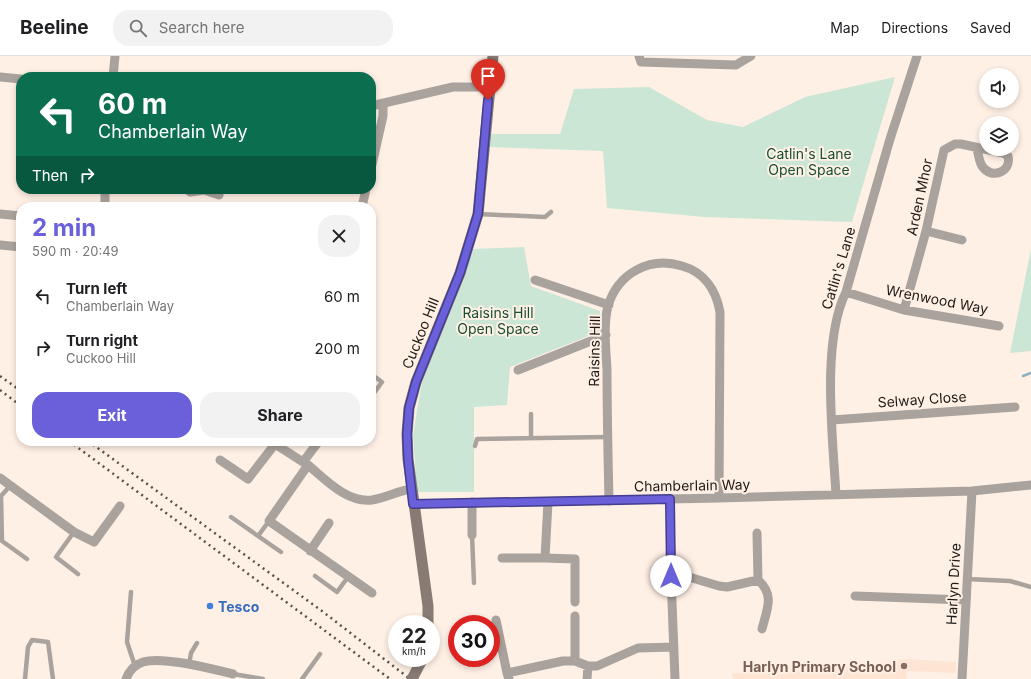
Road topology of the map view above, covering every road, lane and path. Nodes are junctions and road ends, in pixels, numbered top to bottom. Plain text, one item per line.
1 (115, 56) edge
2 (492, 56) edge
3 (639, 56) edge
4 (751, 56) edge
5 (917, 56) edge
6 (113, 72) edge
7 (0, 77) edge
8 (16, 79) edge
9 (489, 87) junction
10 (383, 104) junction
11 (376, 105) edge
12 (376, 147) edge
13 (977, 148) junction
14 (216, 194) edge
15 (219, 195) dead end
16 (551, 212) dead end
17 (0, 214) edge
18 (478, 214) junction
19 (16, 216) edge
20 (926, 231) junction
21 (962, 240) dead end
22 (0, 245) edge
23 (16, 247) edge
24 (535, 280) dead end
25 (846, 292) junction
26 (609, 305) junction
27 (904, 310) junction
28 (999, 326) dead end
29 (606, 335) junction
30 (518, 370) dead end
31 (376, 378) edge
32 (376, 390) edge
33 (1015, 407) dead end
34 (531, 414) dead end
35 (832, 420) junction
36 (608, 437) junction
37 (531, 438) junction
38 (270, 446) edge
39 (279, 446) edge
40 (316, 446) edge
41 (475, 446) dead end
42 (220, 460) dead end
43 (305, 464) junction
44 (0, 478) edge
45 (1031, 485) edge
46 (10, 486) junction
47 (411, 489) junction
48 (972, 491) junction
49 (836, 495) junction
50 (719, 498) junction
51 (670, 499) junction
52 (609, 500) junction
53 (472, 502) junction
54 (548, 502) junction
55 (413, 504) junction
56 (120, 506) dead end
57 (231, 517) dead end
58 (269, 521) junction
59 (329, 523) dead end
60 (74, 532) junction
61 (758, 533) dead end
62 (472, 535) joint
63 (258, 536) junction
64 (310, 551) junction
65 (281, 552) dead end
66 (502, 558) dead end
67 (545, 558) junction
68 (28, 559) dead end
69 (78, 574) dead end
70 (315, 576) dead end
71 (671, 576) junction
72 (348, 577) junction
73 (967, 579) junction
74 (758, 580) junction
75 (474, 583) dead end
76 (1031, 587) edge
77 (131, 592) dead end
78 (372, 593) dead end
79 (855, 596) dead end
80 (965, 600) junction
81 (575, 602) dead end
82 (428, 615) edge
83 (576, 616) dead end
84 (762, 629) dead end
85 (500, 639) edge
86 (197, 643) dead end
87 (674, 647) junction
88 (320, 654) dead end
89 (575, 661) junction
90 (189, 665) junction
91 (135, 666) junction
92 (588, 666) junction
93 (418, 667) edge
94 (233, 674) joint
95 (508, 676) edge
96 (25, 679) edge
97 (53, 679) edge
98 (126, 679) edge
99 (263, 679) edge
100 (302, 679) edge
101 (412, 679) edge
102 (587, 679) edge
103 (675, 679) edge
104 (962, 679) edge

1 - 6 street
2 - 9 main road, Cuckoo Hill
3 - 4 street
5 - 25 street, Catlin's Lane
7 - 8 street
9 - 10 street
9 - 18 main road, Cuckoo Hill
10 - 11 street
10 - 12 street
13 - 13 street, Arden Mhor
13 - 20 street, Arden Mhor
14 - 15 street
16 - 18 lane
17 - 19 street
18 - 47 main road, Cuckoo Hill
20 - 21 street
20 - 27 street, Arden Mhor
22 - 23 street
24 - 26 street
25 - 27 street, Wrenwood Way
25 - 35 street, Catlin's Lane
26 - 29 street, Raisins Hill
26 - 50 street, Raisins Hill
27 - 28 street, Wrenwood Way
29 - 30 street
29 - 36 street, Raisins Hill
31 - 32 lane
33 - 35 street, Selway Close
34 - 37 lane
35 - 49 street, Catlin's Lane
36 - 37 lane
36 - 52 street, Raisins Hill
37 - 41 lane
38 - 42 street
39 - 43 street
40 - 43 street
43 - 47 street
43 - 58 street
44 - 46 street
45 - 48 street, Chamberlain Way
46 - 60 street
46 - 68 lane
47 - 55 main road, Cuckoo Hill
48 - 49 street, Chamberlain Way
48 - 73 street, Harlyn Drive
49 - 50 street, Chamberlain Way
50 - 51 street, Chamberlain Way
51 - 52 street, Chamberlain Way
51 - 71 street
52 - 54 street, Chamberlain Way
53 - 54 street, Chamberlain Way
53 - 55 street, Chamberlain Way
53 - 62 street
54 - 67 street
55 - 82 main road, Cuckoo Hill
56 - 60 street
57 - 63 lane
58 - 63 lane
58 - 64 street
59 - 64 street
60 - 69 lane
61 - 74 street
62 - 75 lane
63 - 65 lane
64 - 72 street
66 - 67 street
67 - 81 street
70 - 72 lane
71 - 74 street
71 - 87 street
72 - 78 street
73 - 76 lane
73 - 80 street, Harlyn Drive
74 - 84 street
77 - 91 lane
79 - 80 street
80 - 104 street, Harlyn Drive
83 - 89 street
85 - 95 street
86 - 90 lane
87 - 92 street
87 - 103 street
88 - 100 lane
89 - 92 street
89 - 95 street
90 - 91 street
90 - 94 street
91 - 98 street
92 - 102 street
93 - 101 main road, bridge
94 - 99 lane
96 - 97 lane

